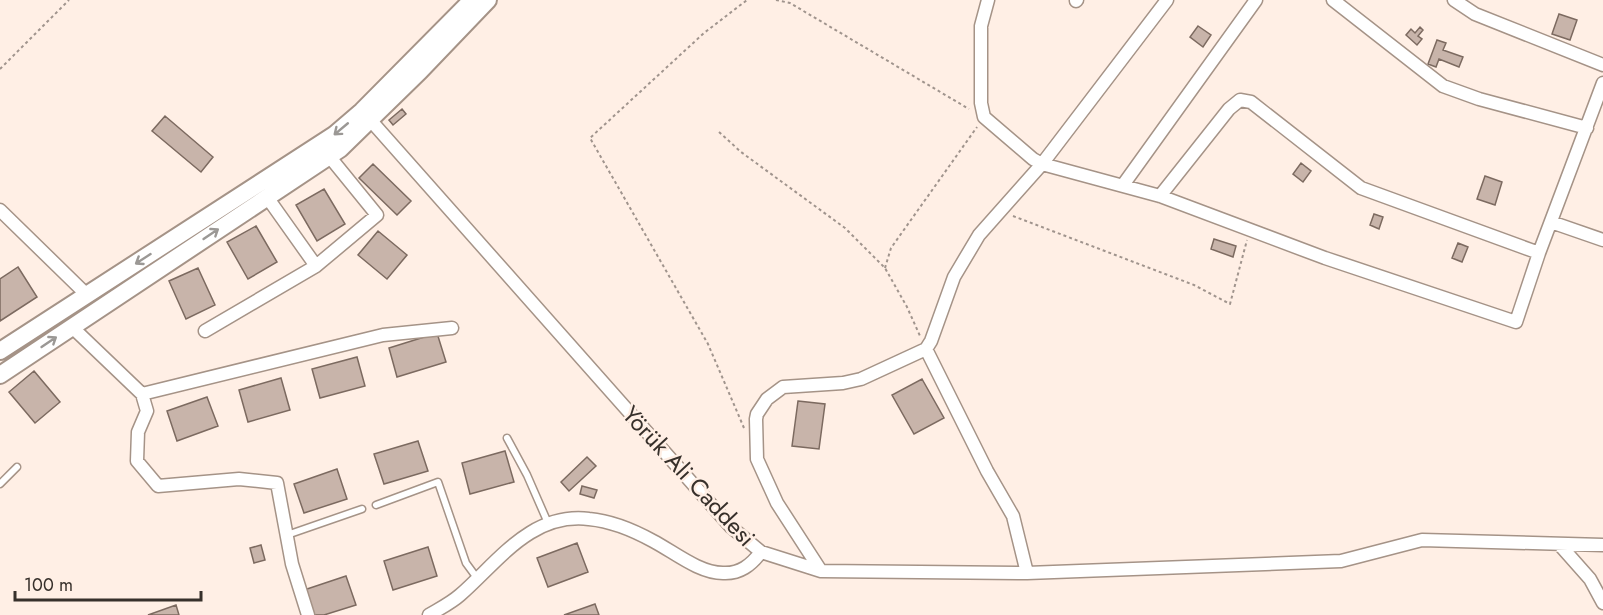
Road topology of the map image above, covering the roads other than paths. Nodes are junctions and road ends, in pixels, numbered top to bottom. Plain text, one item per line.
1 (472, 0) edge
2 (488, 0) edge
3 (988, 0) edge
4 (1167, 0) edge
5 (1256, 0) edge
6 (1333, 0) edge
7 (1454, 0) edge
8 (1603, 65) edge
9 (1603, 83) edge
10 (366, 115) junction
11 (1587, 128) junction
12 (329, 156) junction
13 (1042, 164) junction
14 (1123, 185) junction
15 (1160, 196) junction
16 (267, 197) junction
17 (0, 210) edge
18 (1551, 222) junction
19 (1603, 240) edge
20 (1539, 253) junction
21 (316, 266) junction
22 (87, 295) junction
23 (72, 327) junction
24 (453, 328) dead end
25 (205, 331) dead end
26 (926, 349) junction
27 (0, 351) edge
28 (0, 375) edge
29 (142, 394) junction
30 (507, 438) dead end
31 (17, 467) dead end
32 (0, 484) edge
33 (376, 505) dead end
34 (362, 509) dead end
35 (548, 523) junction
36 (287, 535) junction
37 (1559, 544) junction
38 (1603, 545) edge
39 (761, 552) junction
40 (821, 571) junction
41 (1027, 573) junction
42 (477, 578) junction
43 (1590, 579) junction
44 (1603, 584) edge
45 (1603, 603) edge
46 (308, 615) edge
47 (429, 615) edge

1 - 10 street
2 - 10 street
3 - 13 street
4 - 13 street
5 - 14 street
6 - 11 street
7 - 8 street
9 - 11 street
10 - 12 street
10 -> 22 street
10 - 39 street, Yörük Ali Caddesi
11 - 18 street
12 - 16 street
12 - 21 street
13 - 14 street
13 - 26 street
14 - 15 street
15 - 20 street
15 - 20 street
16 - 21 street
23 -> 16 street
17 - 22 street
18 - 19 street
18 - 20 street
21 - 25 street
22 - 27 street
28 -> 23 street
23 - 29 street
24 - 29 street
26 - 40 street
26 - 41 street
29 - 36 street
30 - 35 lane
31 - 32 lane
33 - 42 lane
34 - 36 lane
35 - 39 street, Yörük Ali Caddesi
35 - 42 street, Yörük Ali Caddesi
36 - 46 street
37 - 38 street
37 - 41 street
37 - 43 street
39 - 40 street
40 - 41 street
42 - 47 street, Yörük Ali Caddesi
43 - 44 street
43 - 45 street

